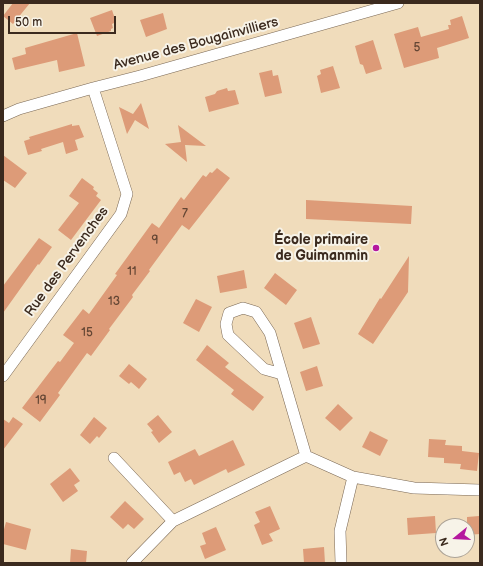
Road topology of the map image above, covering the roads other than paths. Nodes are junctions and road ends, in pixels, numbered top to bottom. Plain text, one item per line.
1 (398, 3) edge
2 (93, 88) junction
3 (3, 116) edge
4 (282, 374) junction
5 (3, 376) edge
6 (306, 456) junction
7 (114, 458) dead end
8 (353, 477) junction
9 (480, 490) edge
10 (173, 521) junction
11 (132, 563) edge
12 (341, 563) edge

1 - 2 street, Avenue des Bougainvilliers
2 - 3 street, Avenue des Bougainvilliers
2 - 5 street, Rue des Pervenches
4 - 4 street
4 - 6 street
6 - 8 street
6 - 10 street
7 - 10 street
8 - 9 street
8 - 12 street
10 - 11 street

